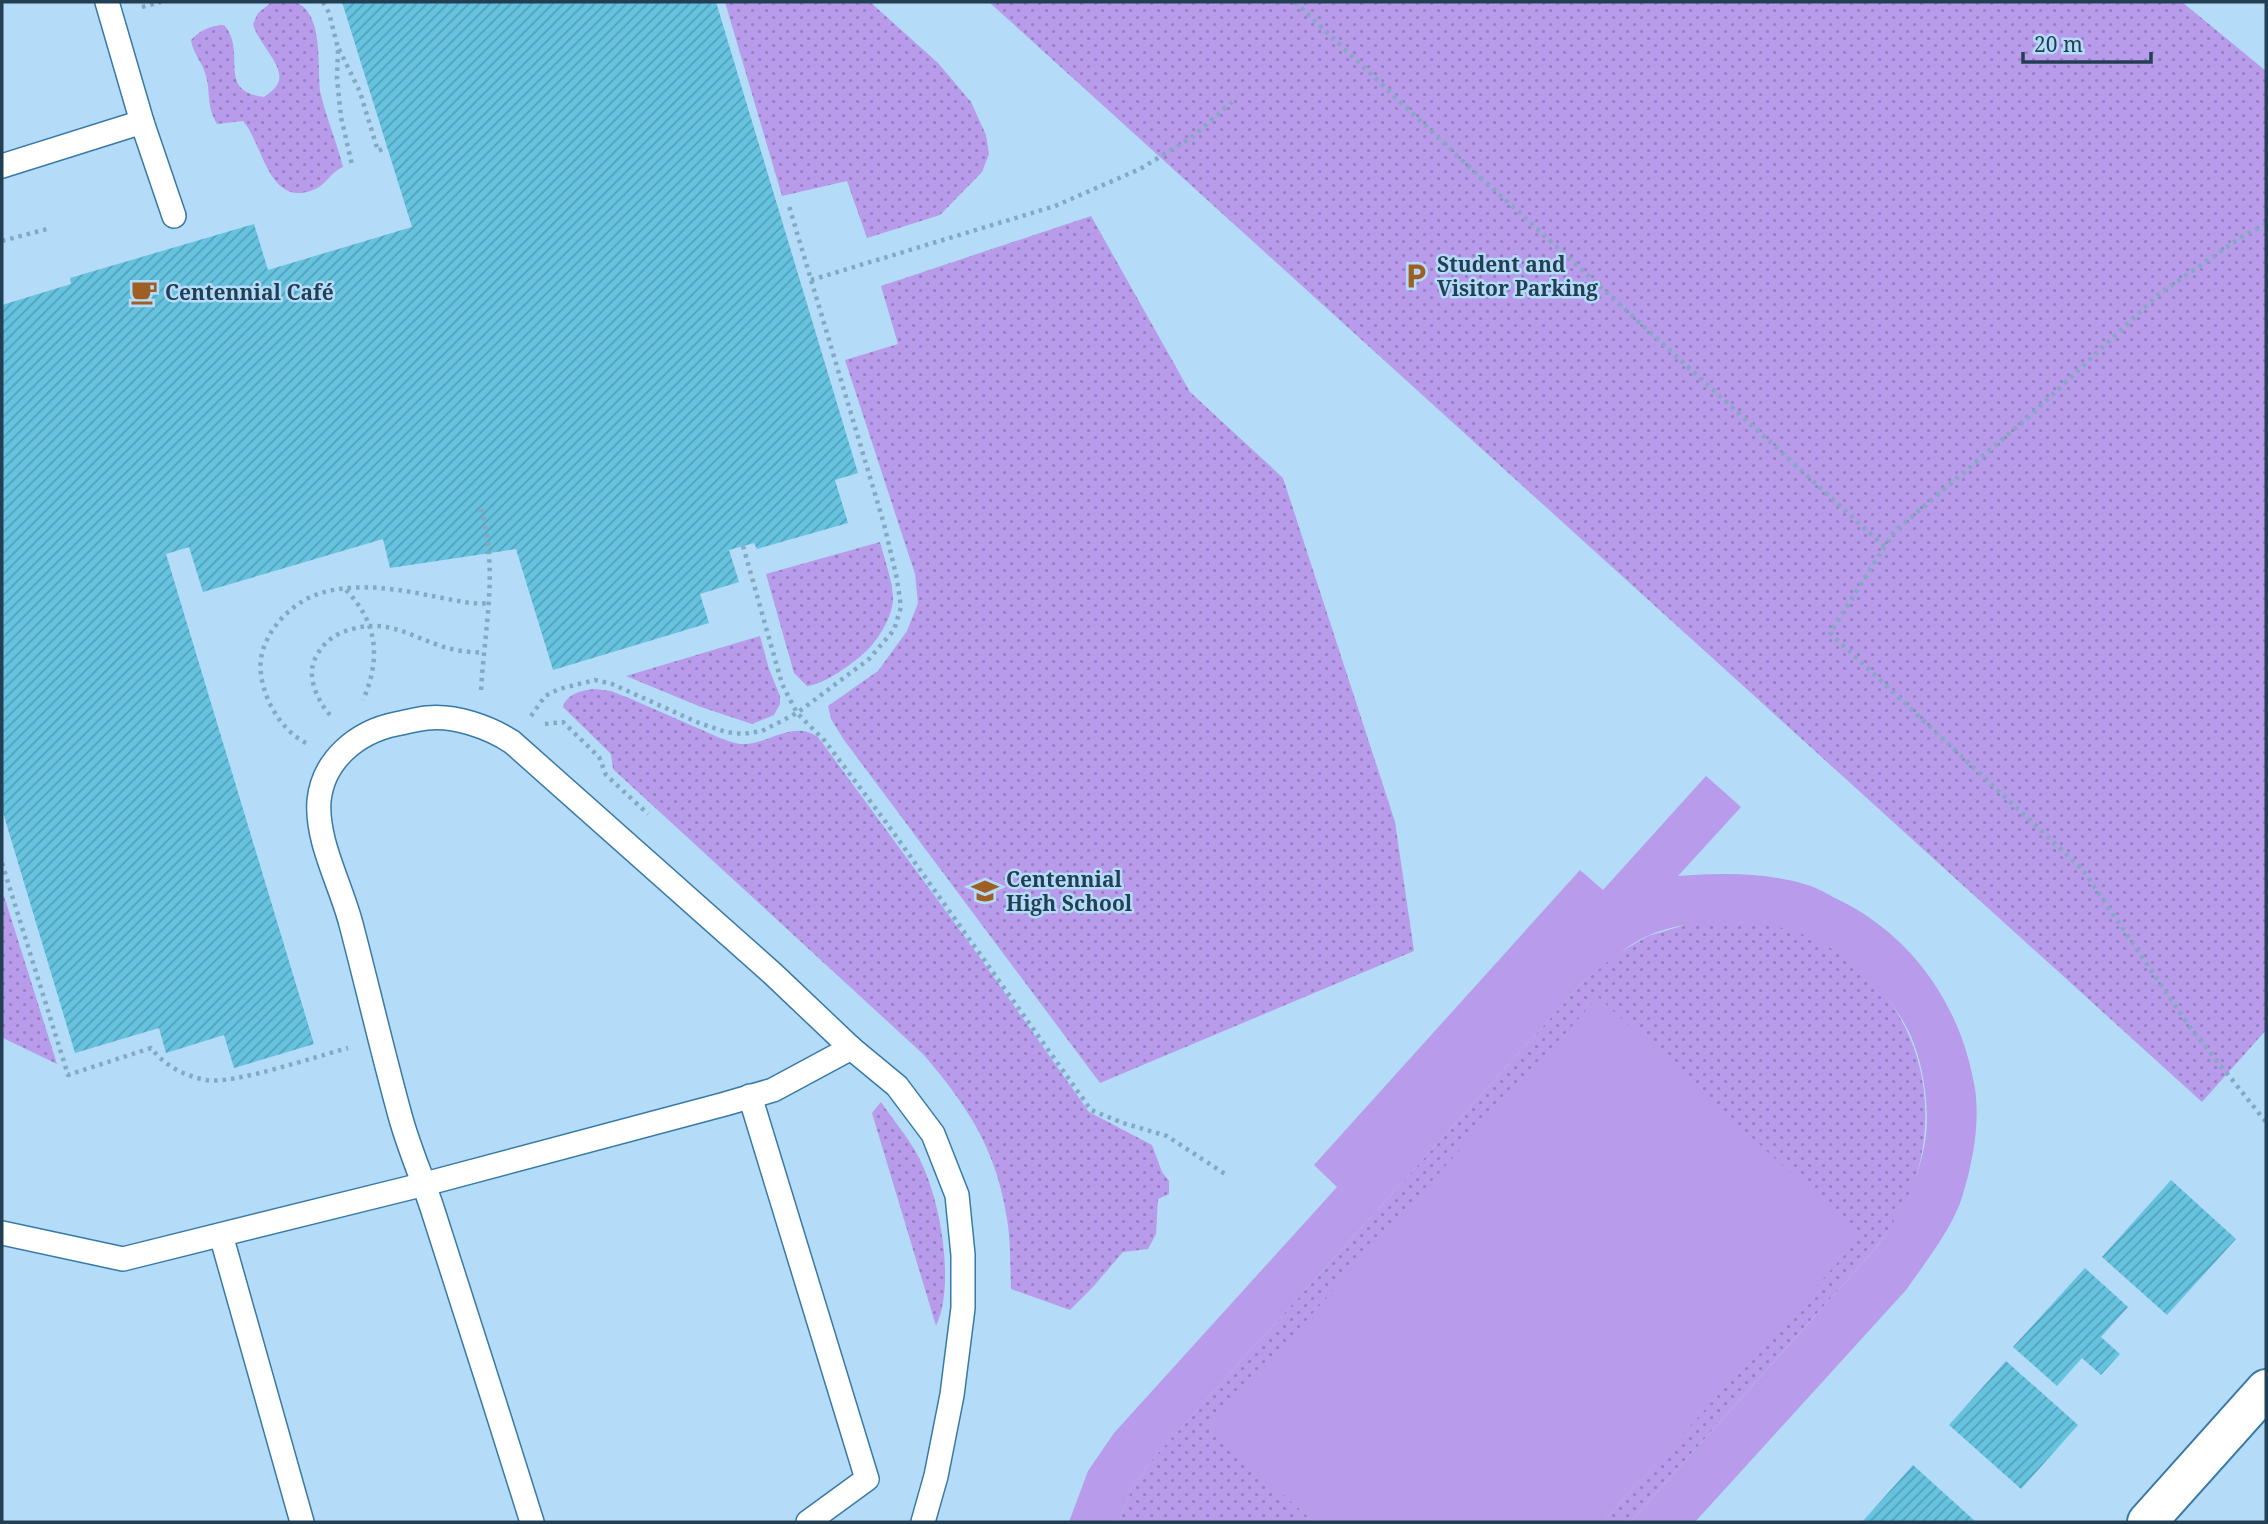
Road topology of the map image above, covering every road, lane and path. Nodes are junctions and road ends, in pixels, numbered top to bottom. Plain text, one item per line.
1 (107, 2) edge
2 (323, 2) edge
3 (1295, 2) edge
4 (338, 48) junction
5 (1232, 102) dead end
6 (142, 122) junction
7 (387, 147) dead end
8 (352, 165) dead end
9 (2, 166) edge
10 (789, 206) dead end
11 (174, 216) dead end
12 (2266, 224) edge
13 (47, 229) dead end
14 (2, 241) edge
15 (810, 281) junction
16 (481, 509) dead end
17 (743, 546) dead end
18 (1885, 547) junction
19 (345, 589) junction
20 (490, 603) junction
21 (369, 625) junction
22 (483, 653) junction
23 (481, 693) dead end
24 (362, 701) dead end
25 (797, 713) junction
26 (330, 715) dead end
27 (531, 716) dead end
28 (306, 744) dead end
29 (851, 1048) junction
30 (750, 1096) junction
31 (2266, 1122) edge
32 (1225, 1174) dead end
33 (425, 1184) junction
34 (2, 1233) edge
35 (221, 1236) junction
36 (2266, 1389) edge
37 (302, 1522) edge
38 (532, 1522) edge
39 (808, 1522) edge
40 (923, 1522) edge
41 (2147, 1522) edge

1 - 6 lane
2 - 4 path
3 - 18 path
4 - 7 path
4 - 8 path
5 - 15 path
6 - 9 lane
6 - 11 lane
10 - 15 path
12 - 18 path
13 - 14 path
15 - 25 path
16 - 20 path
17 - 25 path
18 - 31 path
19 - 20 path
19 - 21 path
19 - 28 path
20 - 22 path
21 - 22 path
21 - 24 path
21 - 26 path
22 - 23 path
25 - 27 path
25 - 32 path
29 - 30 lane
29 - 33 lane
29 - 40 lane
30 - 33 lane
30 - 39 lane
33 - 35 lane
33 - 38 lane
34 - 35 lane
35 - 37 lane
36 - 41 street

